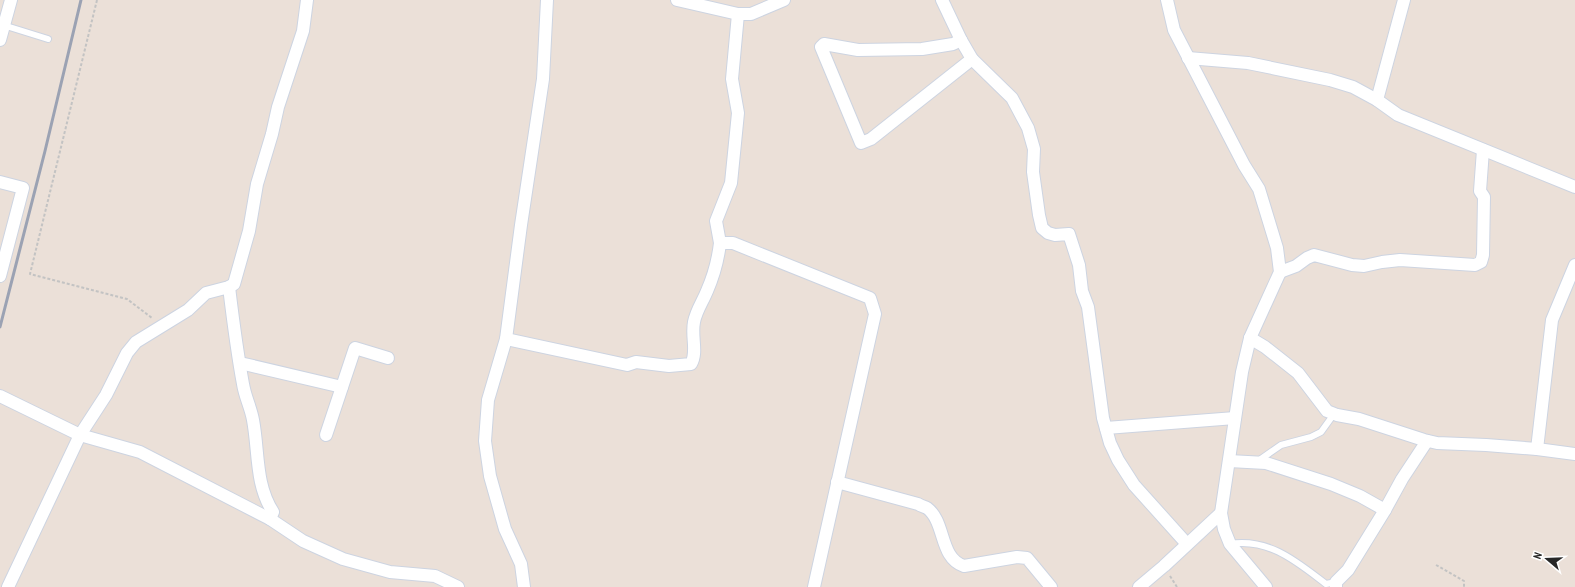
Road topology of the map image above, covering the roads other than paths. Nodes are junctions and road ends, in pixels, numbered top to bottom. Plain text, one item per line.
1 (11, 0) edge
2 (307, 0) edge
3 (547, 0) edge
4 (677, 0) edge
5 (784, 0) edge
6 (942, 0) edge
7 (1167, 0) edge
8 (1404, 0) edge
9 (738, 14) junction
10 (1, 25) edge
11 (48, 39) dead end
12 (0, 40) edge
13 (961, 40) junction
14 (1188, 58) junction
15 (972, 59) junction
16 (1377, 100) junction
17 (1483, 150) junction
18 (0, 182) edge
19 (1575, 187) edge
20 (720, 243) junction
21 (1575, 265) edge
22 (1280, 272) junction
23 (0, 276) edge
24 (229, 287) junction
25 (1250, 338) junction
26 (506, 339) junction
27 (388, 358) dead end
28 (240, 363) junction
29 (342, 387) junction
30 (0, 396) edge
31 (1334, 414) junction
32 (1235, 418) junction
33 (1106, 428) junction
34 (80, 435) junction
35 (326, 435) dead end
36 (1426, 441) junction
37 (1537, 449) junction
38 (1575, 454) edge
39 (1229, 461) junction
40 (1256, 462) junction
41 (837, 482) junction
42 (1385, 510) junction
43 (1221, 513) junction
44 (270, 519) junction
45 (1187, 544) junction
46 (1230, 544) junction
47 (1336, 584) edge
48 (8, 587) edge
49 (458, 587) edge
50 (524, 587) edge
51 (814, 587) edge
52 (1051, 587) edge
53 (1139, 587) edge
54 (1266, 587) edge

1 - 10 street
2 - 24 street
3 - 26 street
4 - 9 street
5 - 9 street
6 - 13 street
7 - 14 street
8 - 16 street
9 - 20 street
10 - 11 lane
10 - 12 street
13 - 15 street
13 - 15 street
14 - 16 street
14 - 22 street
15 - 33 street
16 - 17 street
17 - 19 street
17 - 22 street
18 - 23 street
20 - 26 street
20 - 41 street
21 - 37 street
22 - 25 street
24 - 28 street
24 - 34 street
25 - 31 street
25 - 32 street
26 - 50 street
27 - 29 street
28 - 29 street
28 - 44 street
29 - 35 street
30 - 34 street
31 - 36 street
31 - 40 lane
32 - 33 street
32 - 39 street
33 - 45 street
34 - 44 street
34 - 48 street
36 - 37 street
36 - 42 street
37 - 38 street
39 - 40 street
39 - 43 street
40 - 42 street
41 - 51 street
41 - 52 street
42 - 47 street
43 - 45 street
43 - 46 street
44 - 49 street
45 - 53 street
46 - 47 lane
46 - 54 street

